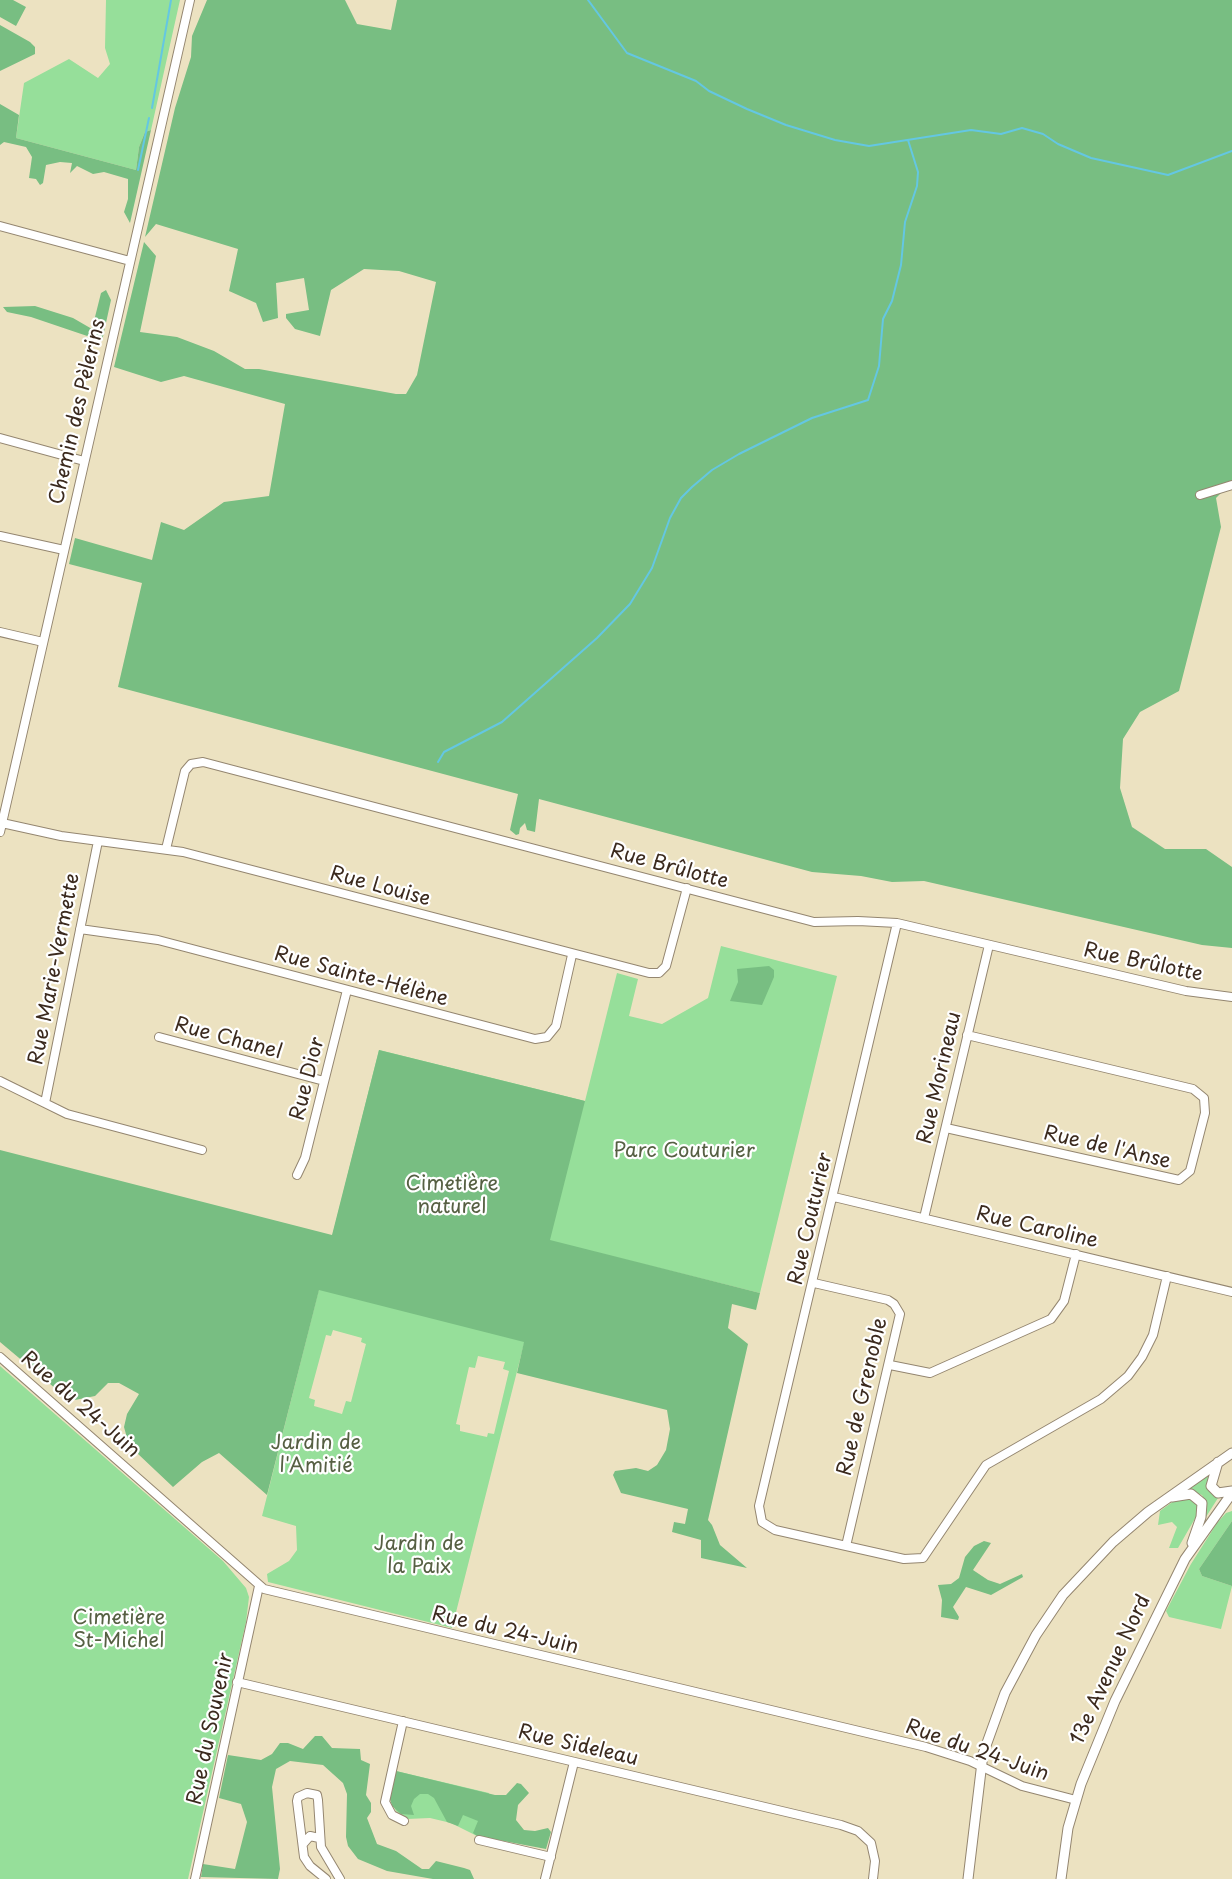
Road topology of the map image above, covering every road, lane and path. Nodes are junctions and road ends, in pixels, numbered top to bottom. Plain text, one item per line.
1 (190, 0) edge
2 (0, 226) edge
3 (130, 261) junction
4 (0, 438) edge
5 (84, 461) junction
6 (1232, 485) edge
7 (1200, 495) dead end
8 (0, 536) edge
9 (64, 550) junction
10 (0, 632) edge
11 (43, 642) junction
12 (2, 823) junction
13 (0, 832) edge
14 (98, 841) junction
15 (166, 849) junction
16 (687, 888) junction
17 (897, 923) junction
18 (80, 929) junction
19 (988, 945) junction
20 (572, 955) junction
21 (347, 990) junction
22 (1232, 997) edge
23 (967, 1035) junction
24 (159, 1037) dead end
25 (0, 1081) edge
26 (324, 1081) junction
27 (45, 1103) junction
28 (946, 1128) junction
29 (202, 1150) dead end
30 (297, 1174) dead end
31 (834, 1197) junction
32 (924, 1218) junction
33 (1076, 1254) junction
34 (1167, 1276) junction
35 (814, 1283) junction
36 (1232, 1292) edge
37 (0, 1358) edge
38 (890, 1365) junction
39 (1232, 1453) edge
40 (1218, 1462) junction
41 (1232, 1492) edge
42 (1164, 1500) junction
43 (1227, 1505) edge
44 (846, 1546) junction
45 (1185, 1559) junction
46 (259, 1586) junction
47 (237, 1682) junction
48 (403, 1721) junction
49 (573, 1762) junction
50 (981, 1767) junction
51 (1076, 1800) junction
52 (404, 1821) dead end
53 (319, 1838) junction
54 (479, 1840) dead end
55 (303, 1844) junction
56 (550, 1857) junction
57 (195, 1879) edge
58 (326, 1879) edge
59 (340, 1879) edge
60 (545, 1879) edge
61 (873, 1879) edge
62 (968, 1879) edge
63 (1060, 1879) edge

1 - 3 street, Chemin des Pèlerins
2 - 3 street
3 - 5 street, Chemin des Pèlerins
4 - 5 street
5 - 9 street, Chemin des Pèlerins
6 - 7 street
8 - 9 street
9 - 11 street, Chemin des Pèlerins
10 - 11 street
11 - 12 street, Chemin des Pèlerins
12 - 13 street, Chemin des Pèlerins
12 - 14 street, Rue Louise
14 - 15 street, Rue Louise
14 - 18 street, Rue Marie-Vermette
15 - 16 street, Rue Brûlotte
15 - 20 street, Rue Louise
16 - 17 street, Rue Brûlotte
16 - 20 street, Rue Louise
17 - 19 street, Rue Brûlotte
17 - 31 street, Rue Couturier
18 - 21 street, Rue Sainte-Hélène
18 - 27 street, Rue Marie-Vermette
19 - 22 street, Rue Brûlotte
19 - 23 street, Rue Morineau
20 - 21 street, Rue Sainte-Hélène
21 - 26 street, Rue Dior
23 - 28 street, Rue Morineau
23 - 28 street, Rue de l'Anse
24 - 26 street, Rue Chanel
25 - 27 street
26 - 30 street, Rue Dior
27 - 29 street
28 - 32 street, Rue Morineau
31 - 32 street, Rue Caroline
31 - 35 street, Rue Couturier
32 - 33 street, Rue Caroline
33 - 34 street, Rue Caroline
33 - 38 street
34 - 36 street, Rue Caroline
34 - 44 street
35 - 38 street, Rue de Grenoble
35 - 44 street, Rue Couturier
37 - 46 street, Rue du 24-Juin
38 - 44 street, Rue de Grenoble
39 - 40 main road
40 - 41 main road
40 - 42 main road
41 - 43 main road, 13e Avenue Nord
42 - 45 main road
42 - 50 main road
43 - 45 main road, 13e Avenue Nord
45 - 51 main road, 13e Avenue Nord
46 - 47 street, Rue du Souvenir
46 - 50 street, Rue du 24-Juin
47 - 48 street, Rue Sideleau
47 - 57 street, Rue du Souvenir
48 - 49 street, Rue Sideleau
48 - 52 street
49 - 56 street
49 - 61 street, Rue Sideleau
50 - 51 street, Rue du 24-Juin
50 - 62 main road
51 - 63 main road, 13e Avenue Nord
53 - 55 street
53 - 55 street
53 - 59 street
54 - 56 street
55 - 58 street
56 - 60 street

